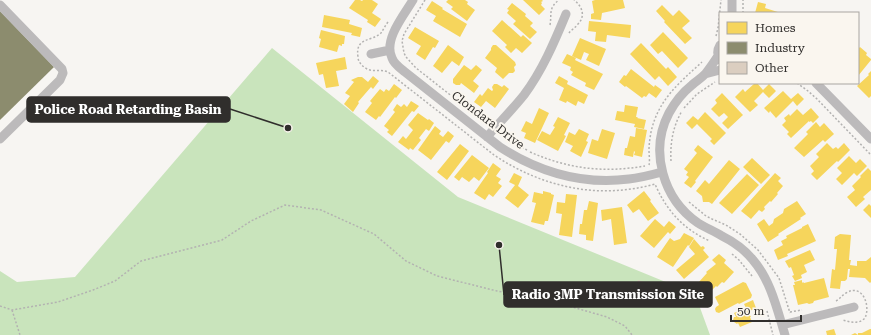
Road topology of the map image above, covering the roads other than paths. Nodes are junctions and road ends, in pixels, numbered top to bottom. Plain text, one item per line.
1 (413, 0) edge
2 (732, 0) edge
3 (0, 5) edge
4 (732, 12) edge
5 (566, 14) dead end
6 (390, 50) junction
7 (371, 54) dead end
8 (719, 58) edge
9 (719, 70) edge
10 (705, 74) junction
11 (817, 84) edge
12 (487, 137) junction
13 (0, 139) edge
14 (871, 140) edge
15 (662, 172) junction
16 (854, 307) dead end
17 (782, 325) junction
18 (785, 335) edge

1 - 6 street
2 - 4 street
3 - 13 street
5 - 12 street
6 - 7 street
6 - 12 street, Clondara Drive
8 - 10 street
9 - 10 street
10 - 15 street
11 - 14 street
12 - 15 street, Clondara Drive
15 - 17 street
16 - 17 street
17 - 18 street

